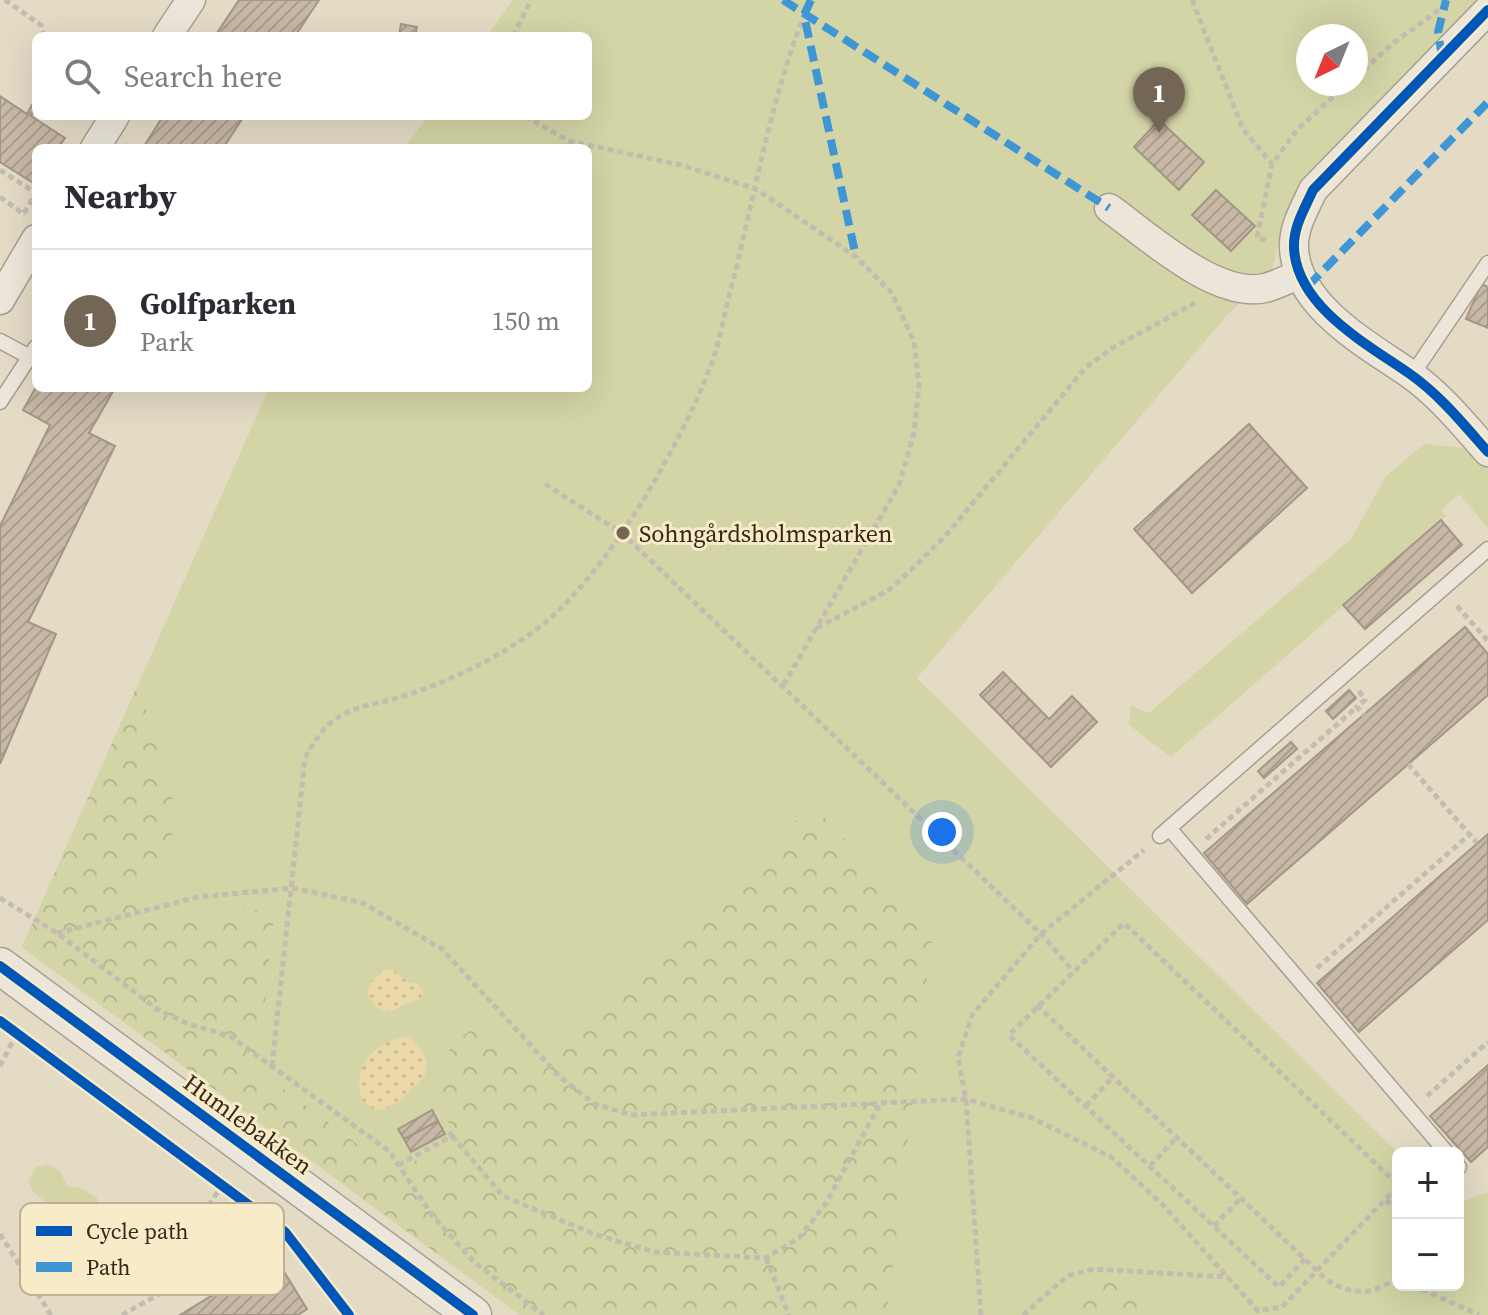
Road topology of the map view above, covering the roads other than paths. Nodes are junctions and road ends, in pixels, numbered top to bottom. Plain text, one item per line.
1 (191, 0) edge
2 (1488, 10) edge
3 (170, 32) edge
4 (112, 120) edge
5 (98, 144) edge
6 (1109, 208) dead end
7 (32, 246) edge
8 (1488, 263) edge
9 (1300, 274) junction
10 (0, 300) edge
11 (0, 341) edge
12 (32, 352) edge
13 (32, 354) edge
14 (1412, 375) junction
15 (0, 402) edge
16 (1488, 452) edge
17 (1488, 549) edge
18 (0, 966) edge
19 (1442, 1147) edge
20 (473, 1315) edge

1 - 3 street
2 - 9 street
4 - 5 street
6 - 9 street
7 - 10 street
8 - 14 lane
9 - 14 street
11 - 12 lane
13 - 15 lane
14 - 16 street
17 - 19 lane
18 - 20 street, Humlebakken

